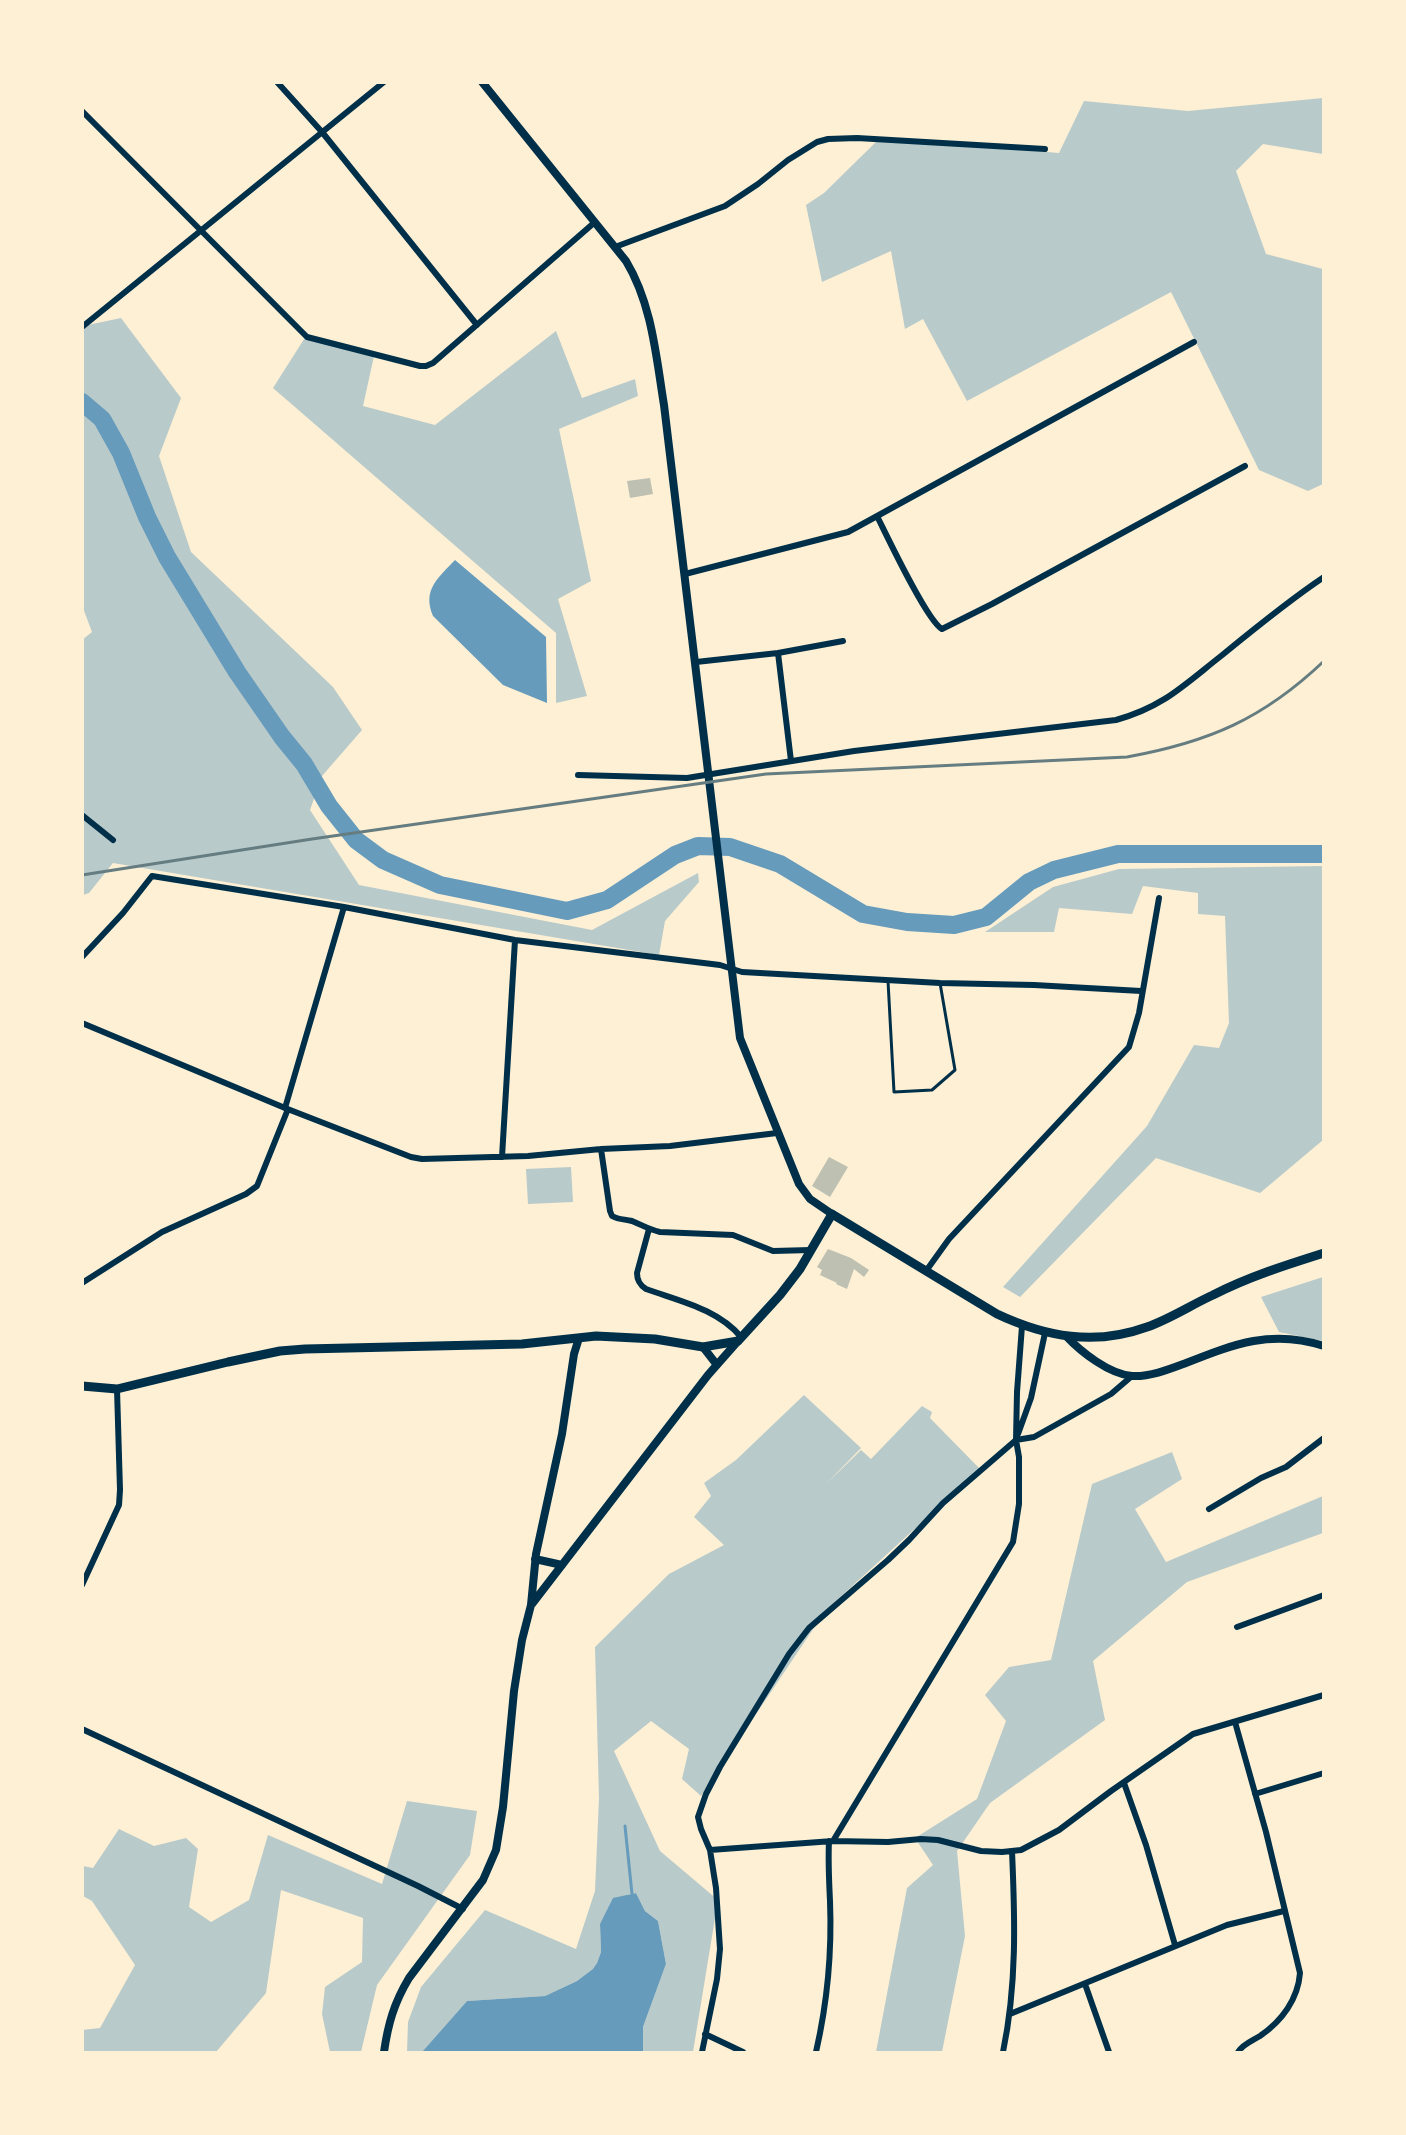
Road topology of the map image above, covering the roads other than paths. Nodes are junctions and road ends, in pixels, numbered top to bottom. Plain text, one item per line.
1 (277, 82) edge
2 (384, 82) edge
3 (482, 82) edge
4 (82, 111) edge
5 (322, 132) junction
6 (1045, 149) dead end
7 (595, 222) junction
8 (201, 231) junction
9 (615, 247) junction
10 (477, 325) junction
11 (82, 327) edge
12 (1194, 342) dead end
13 (1245, 466) dead end
14 (877, 516) junction
15 (685, 574) junction
16 (1323, 577) edge
17 (843, 641) dead end
18 (778, 653) junction
19 (696, 662) junction
20 (791, 761) junction
21 (708, 774) junction
22 (578, 775) dead end
23 (82, 814) edge
24 (112, 840) dead end
25 (1159, 898) dead end
26 (344, 907) junction
27 (515, 940) junction
28 (82, 957) edge
29 (730, 968) junction
30 (888, 980) junction
31 (940, 983) junction
32 (1142, 991) junction
33 (82, 1023) edge
34 (286, 1109) junction
35 (777, 1133) junction
36 (601, 1149) junction
37 (502, 1157) junction
38 (832, 1214) junction
39 (649, 1229) junction
40 (811, 1250) junction
41 (1323, 1253) edge
42 (926, 1271) junction
43 (82, 1283) edge
44 (1022, 1326) junction
45 (1045, 1333) junction
46 (1066, 1336) junction
47 (579, 1338) junction
48 (740, 1339) junction
49 (1323, 1346) edge
50 (703, 1347) junction
51 (717, 1365) junction
52 (1132, 1376) junction
53 (82, 1386) edge
54 (117, 1389) junction
55 (1323, 1438) edge
56 (1016, 1440) junction
57 (1209, 1509) dead end
58 (535, 1559) junction
59 (562, 1565) junction
60 (82, 1585) edge
61 (1323, 1595) edge
62 (531, 1605) junction
63 (1236, 1627) dead end
64 (1323, 1695) edge
65 (1235, 1722) junction
66 (82, 1729) edge
67 (1323, 1773) edge
68 (1124, 1783) junction
69 (1256, 1794) junction
70 (831, 1841) junction
71 (710, 1850) junction
72 (1012, 1851) junction
73 (463, 1909) junction
74 (1284, 1911) junction
75 (1175, 1945) junction
76 (1085, 1984) junction
77 (1010, 2014) junction
78 (705, 2034) junction
79 (384, 2052) edge
80 (702, 2052) edge
81 (743, 2052) edge
82 (816, 2052) edge
83 (1003, 2052) edge
84 (1109, 2052) edge
85 (1238, 2052) edge

1 - 5 street
2 - 5 street
3 - 7 street
4 - 8 street
5 - 8 street
5 - 10 street
6 - 9 street
7 - 9 street
7 - 10 street
8 - 10 street
8 - 11 street
9 - 15 street
12 - 14 street
13 - 14 street
14 - 15 street
15 - 19 street
16 - 20 street
17 - 18 street
18 - 19 street
18 - 20 street
19 - 21 street
20 - 21 street
21 - 22 street
21 - 29 street
23 - 24 street
25 - 32 street
26 - 27 street
26 - 28 street
26 - 34 street
27 - 29 street
27 - 37 street
29 - 30 street
29 - 35 street
30 - 31 street
30 - 31 lane
31 - 32 street
32 - 42 street
33 - 34 street
34 - 37 street
34 - 43 street
35 - 36 street
35 - 38 street
36 - 37 street
36 - 39 street
38 - 40 main road
38 - 42 main road
39 - 40 street
39 - 48 street
40 - 48 main road
41 - 46 main road
42 - 44 main road
44 - 45 main road
44 - 56 street
45 - 46 main road
45 - 56 street
46 - 52 street
47 - 50 main road
47 - 54 main road
47 - 58 street
48 - 50 main road
48 - 51 street
49 - 52 street
50 - 51 street
51 - 59 street
52 - 56 street
53 - 54 main road
54 - 60 street
55 - 57 street
56 - 70 street
56 - 71 street
58 - 59 street
58 - 62 street
59 - 62 street
61 - 63 street
62 - 73 street
64 - 65 street
65 - 68 street
65 - 69 street
66 - 73 street
67 - 69 street
68 - 72 street
68 - 75 street
69 - 74 street
70 - 71 street
70 - 72 street
70 - 82 street
71 - 78 street
72 - 77 street
73 - 79 street
74 - 75 street
74 - 85 street
75 - 76 street
76 - 77 street
76 - 84 street
77 - 83 street
78 - 80 street
78 - 81 street

